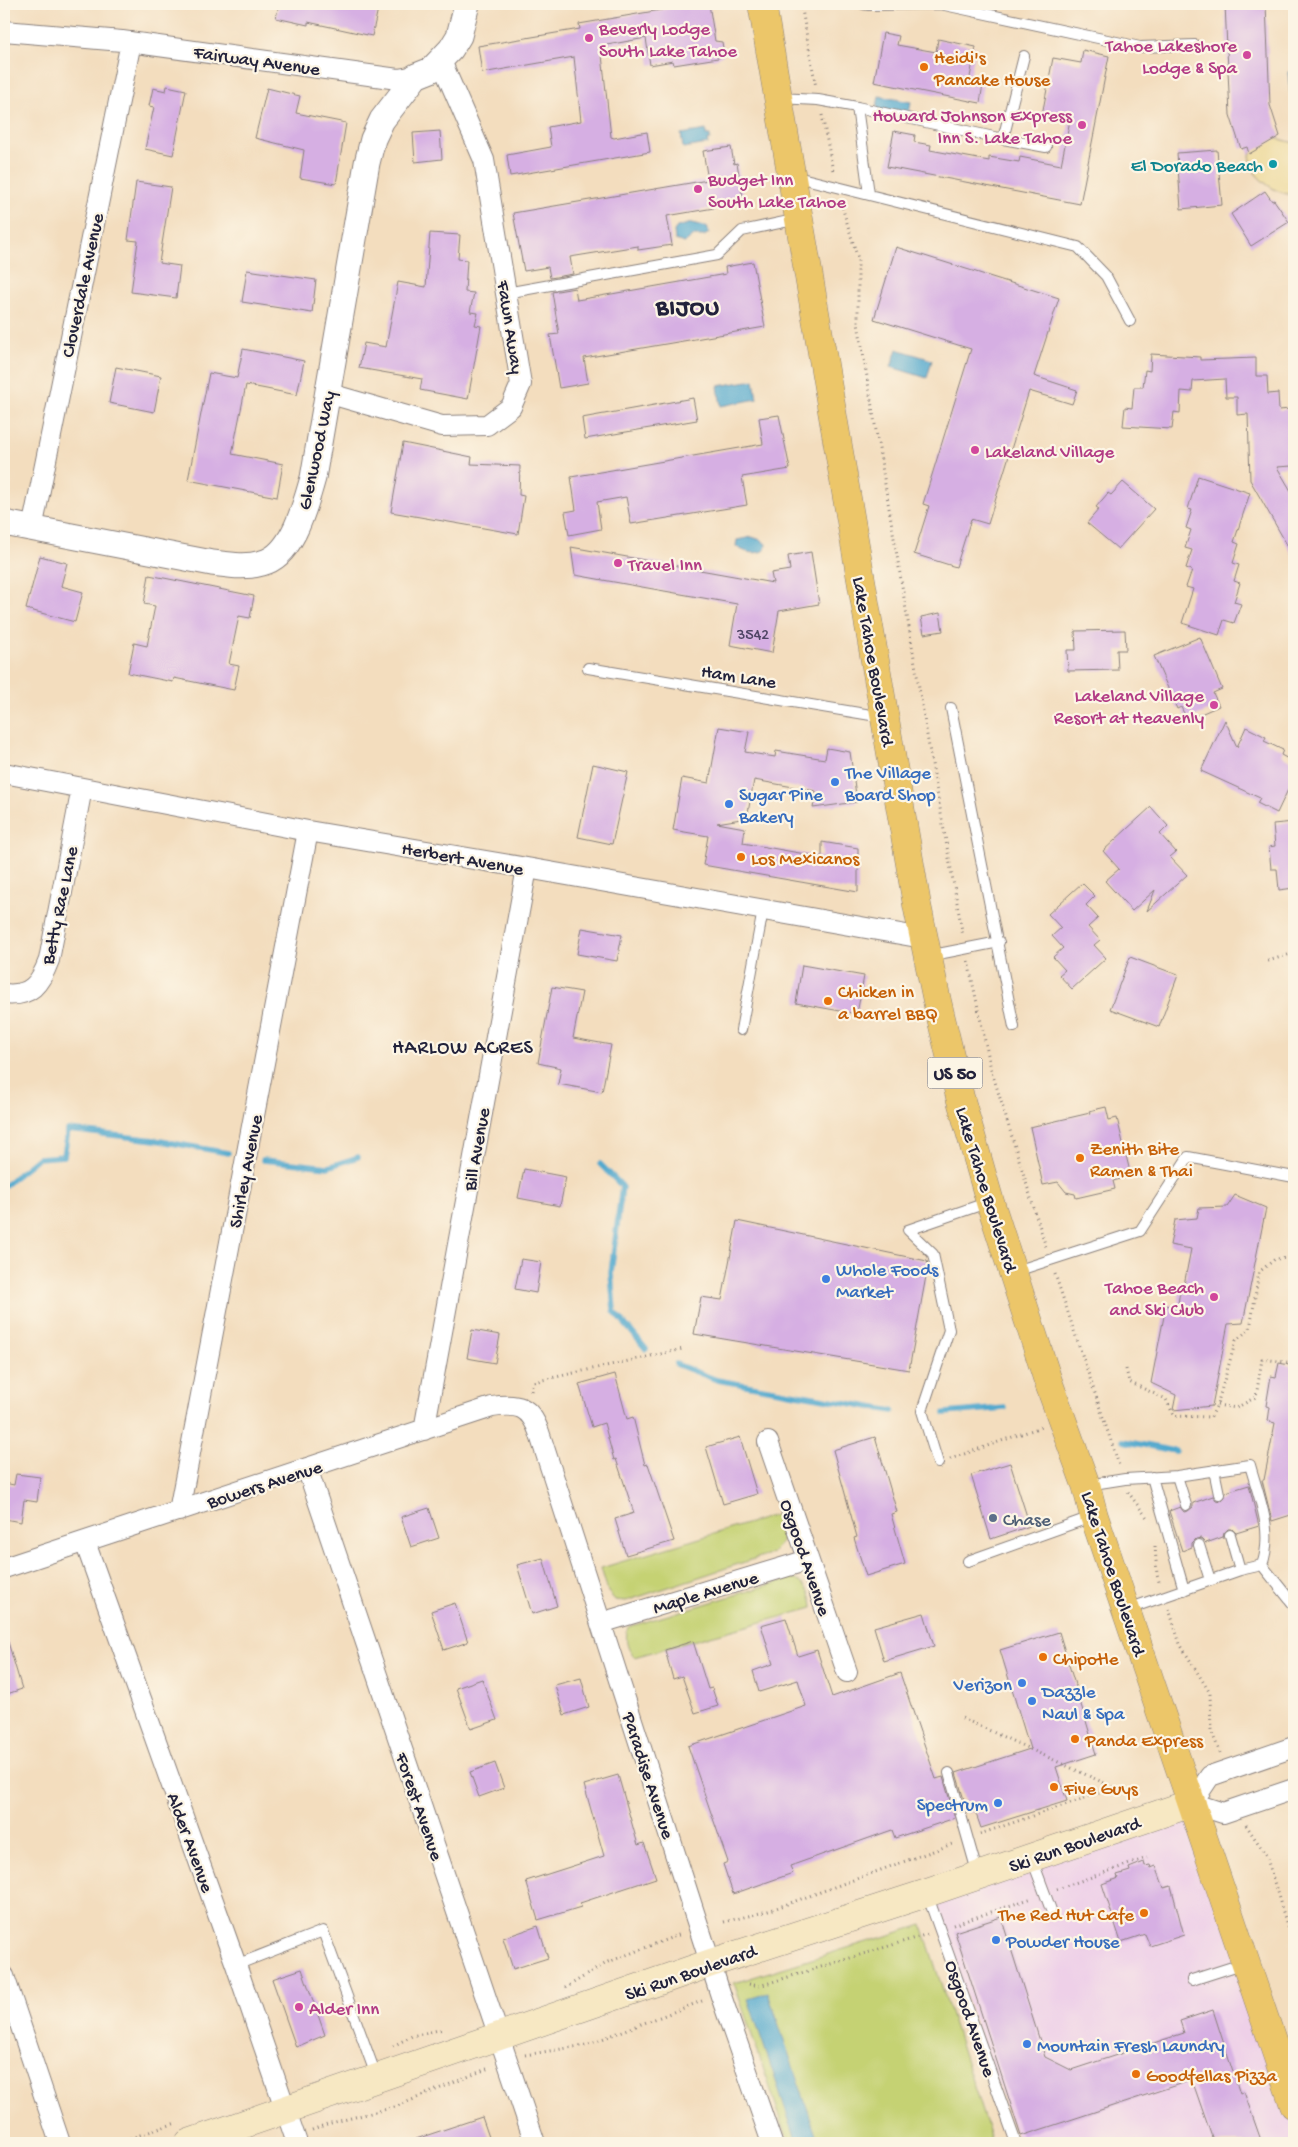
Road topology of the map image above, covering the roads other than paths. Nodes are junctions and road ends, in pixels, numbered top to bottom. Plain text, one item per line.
1 (467, 4) edge
2 (762, 4) edge
3 (863, 4) edge
4 (4, 31) edge
5 (131, 42) junction
6 (1195, 44) dead end
7 (1024, 56) dead end
8 (441, 61) junction
9 (416, 76) junction
10 (778, 98) junction
11 (856, 107) junction
12 (1003, 139) junction
13 (1046, 148) dead end
14 (792, 175) junction
15 (869, 194) junction
16 (799, 219) junction
17 (506, 293) junction
18 (1130, 321) dead end
19 (327, 393) junction
20 (4, 523) edge
21 (32, 528) junction
22 (588, 668) dead end
23 (951, 708) dead end
24 (884, 717) junction
25 (4, 772) edge
26 (82, 788) junction
27 (308, 831) junction
28 (527, 868) junction
29 (762, 910) junction
30 (999, 942) junction
31 (925, 947) junction
32 (4, 994) edge
33 (1014, 1027) dead end
34 (741, 1030) dead end
35 (1294, 1177) edge
36 (990, 1202) junction
37 (1012, 1272) junction
38 (525, 1409) joint
39 (424, 1430) junction
40 (768, 1442) dead end
41 (938, 1463) road end
42 (307, 1468) junction
43 (1214, 1470) junction
44 (1177, 1476) junction
45 (1152, 1477) junction
46 (1086, 1485) junction
47 (1219, 1494) dead end
48 (1186, 1505) dead end
49 (180, 1510) junction
50 (1094, 1516) junction
51 (1230, 1535) dead end
52 (84, 1542) junction
53 (1199, 1545) dead end
54 (808, 1560) junction
55 (968, 1562) dead end
56 (1262, 1565) junction
57 (4, 1568) edge
58 (1240, 1570) junction
59 (1210, 1580) junction
60 (1184, 1590) junction
61 (1294, 1605) edge
62 (1127, 1610) junction
63 (601, 1623) junction
64 (847, 1672) dead end
65 (1294, 1747) edge
66 (949, 1773) dead end
67 (1294, 1789) edge
68 (1192, 1803) junction
69 (1032, 1858) junction
70 (978, 1876) junction
71 (927, 1893) junction
72 (1051, 1910) dead end
73 (711, 1963) junction
74 (1246, 1963) junction
75 (236, 1965) junction
76 (4, 1976) edge
77 (1192, 1980) dead end
78 (498, 2038) junction
79 (377, 2079) junction
80 (1294, 2105) edge
81 (286, 2110) junction
82 (304, 2137) edge
83 (60, 2143) edge
84 (189, 2143) edge
85 (535, 2143) edge
86 (772, 2143) edge
87 (1016, 2143) edge

1 - 8 street, Fairway Avenue
2 - 10 highway, Lake Tahoe Boulevard / US 50
3 - 6 lane
4 - 5 street, Fairway Avenue
5 - 9 street, Fairway Avenue
5 - 21 street, Cloverdale Avenue
7 - 12 lane
8 - 9 street, Fairway Avenue
8 - 17 street, Fawn Away
9 - 19 street, Glenwood Way
10 - 11 lane
10 - 14 highway, Lake Tahoe Boulevard / US 50
11 - 12 lane
11 - 15 lane
12 - 13 lane
14 - 15 lane
14 - 16 highway, Lake Tahoe Boulevard / US 50
15 - 18 lane
16 - 17 lane
16 - 24 highway, Lake Tahoe Boulevard / US 50
17 - 19 street, Fawn Away
19 - 21 street, Glenwood Way
20 - 21 street, Glenwood Way
22 - 24 lane, Ham Lane
23 - 30 lane
24 - 31 highway, Lake Tahoe Boulevard / US 50
25 - 26 street, Herbert Avenue
26 - 27 street, Herbert Avenue
26 - 32 street, Betty Rae Lane
27 - 28 street, Herbert Avenue
27 - 49 street, Shirley Avenue
28 - 29 street, Herbert Avenue
28 - 39 street, Bill Avenue
29 - 31 street, Herbert Avenue
29 - 34 lane
30 - 31 lane
30 - 33 lane
31 - 36 highway, Lake Tahoe Boulevard / US 50
35 - 37 lane
36 - 37 highway, Lake Tahoe Boulevard / US 50
36 - 41 lane
37 - 46 highway, Lake Tahoe Boulevard / US 50
38 - 39 street, Bowers Avenue
38 - 63 street, Paradise Avenue
39 - 42 street, Bowers Avenue
40 - 54 street, Osgood Avenue
42 - 49 street, Bowers Avenue
42 - 78 street, Forest Avenue
43 - 44 lane
43 - 47 lane
43 - 56 lane
44 - 45 lane
44 - 48 lane
45 - 46 lane
45 - 60 lane
46 - 50 highway, Lake Tahoe Boulevard / US 50
49 - 52 street, Bowers Avenue
50 - 55 lane
50 - 62 highway, Lake Tahoe Boulevard / US 50
51 - 58 lane
52 - 57 street, Bowers Avenue
52 - 75 street, Alder Avenue
53 - 59 lane
54 - 63 street, Maple Avenue
54 - 64 street, Osgood Avenue
56 - 58 lane
56 - 61 lane
58 - 59 lane
59 - 60 lane
60 - 62 lane
62 - 68 highway, Lake Tahoe Boulevard / US 50
63 - 73 street, Paradise Avenue
65 - 68 street
66 - 70 lane
67 - 68 street
68 - 69 main road, Ski Run Boulevard
68 - 74 highway, Lake Tahoe Boulevard / US 50
69 - 70 main road, Ski Run Boulevard
69 - 72 lane
70 - 71 main road, Ski Run Boulevard
71 - 73 main road, Ski Run Boulevard
71 - 87 lane, Osgood Avenue
73 - 78 main road, Ski Run Boulevard
73 - 86 street, Paradise Avenue
74 - 77 lane
74 - 80 highway, Lake Tahoe Boulevard / US 50
75 - 79 lane
75 - 81 street, Alder Avenue
76 - 83 street
78 - 79 main road, Ski Run Boulevard
78 - 85 street, Forest Avenue
79 - 81 main road, Ski Run Boulevard
81 - 82 street, Alder Avenue
81 - 84 main road, Ski Run Boulevard

